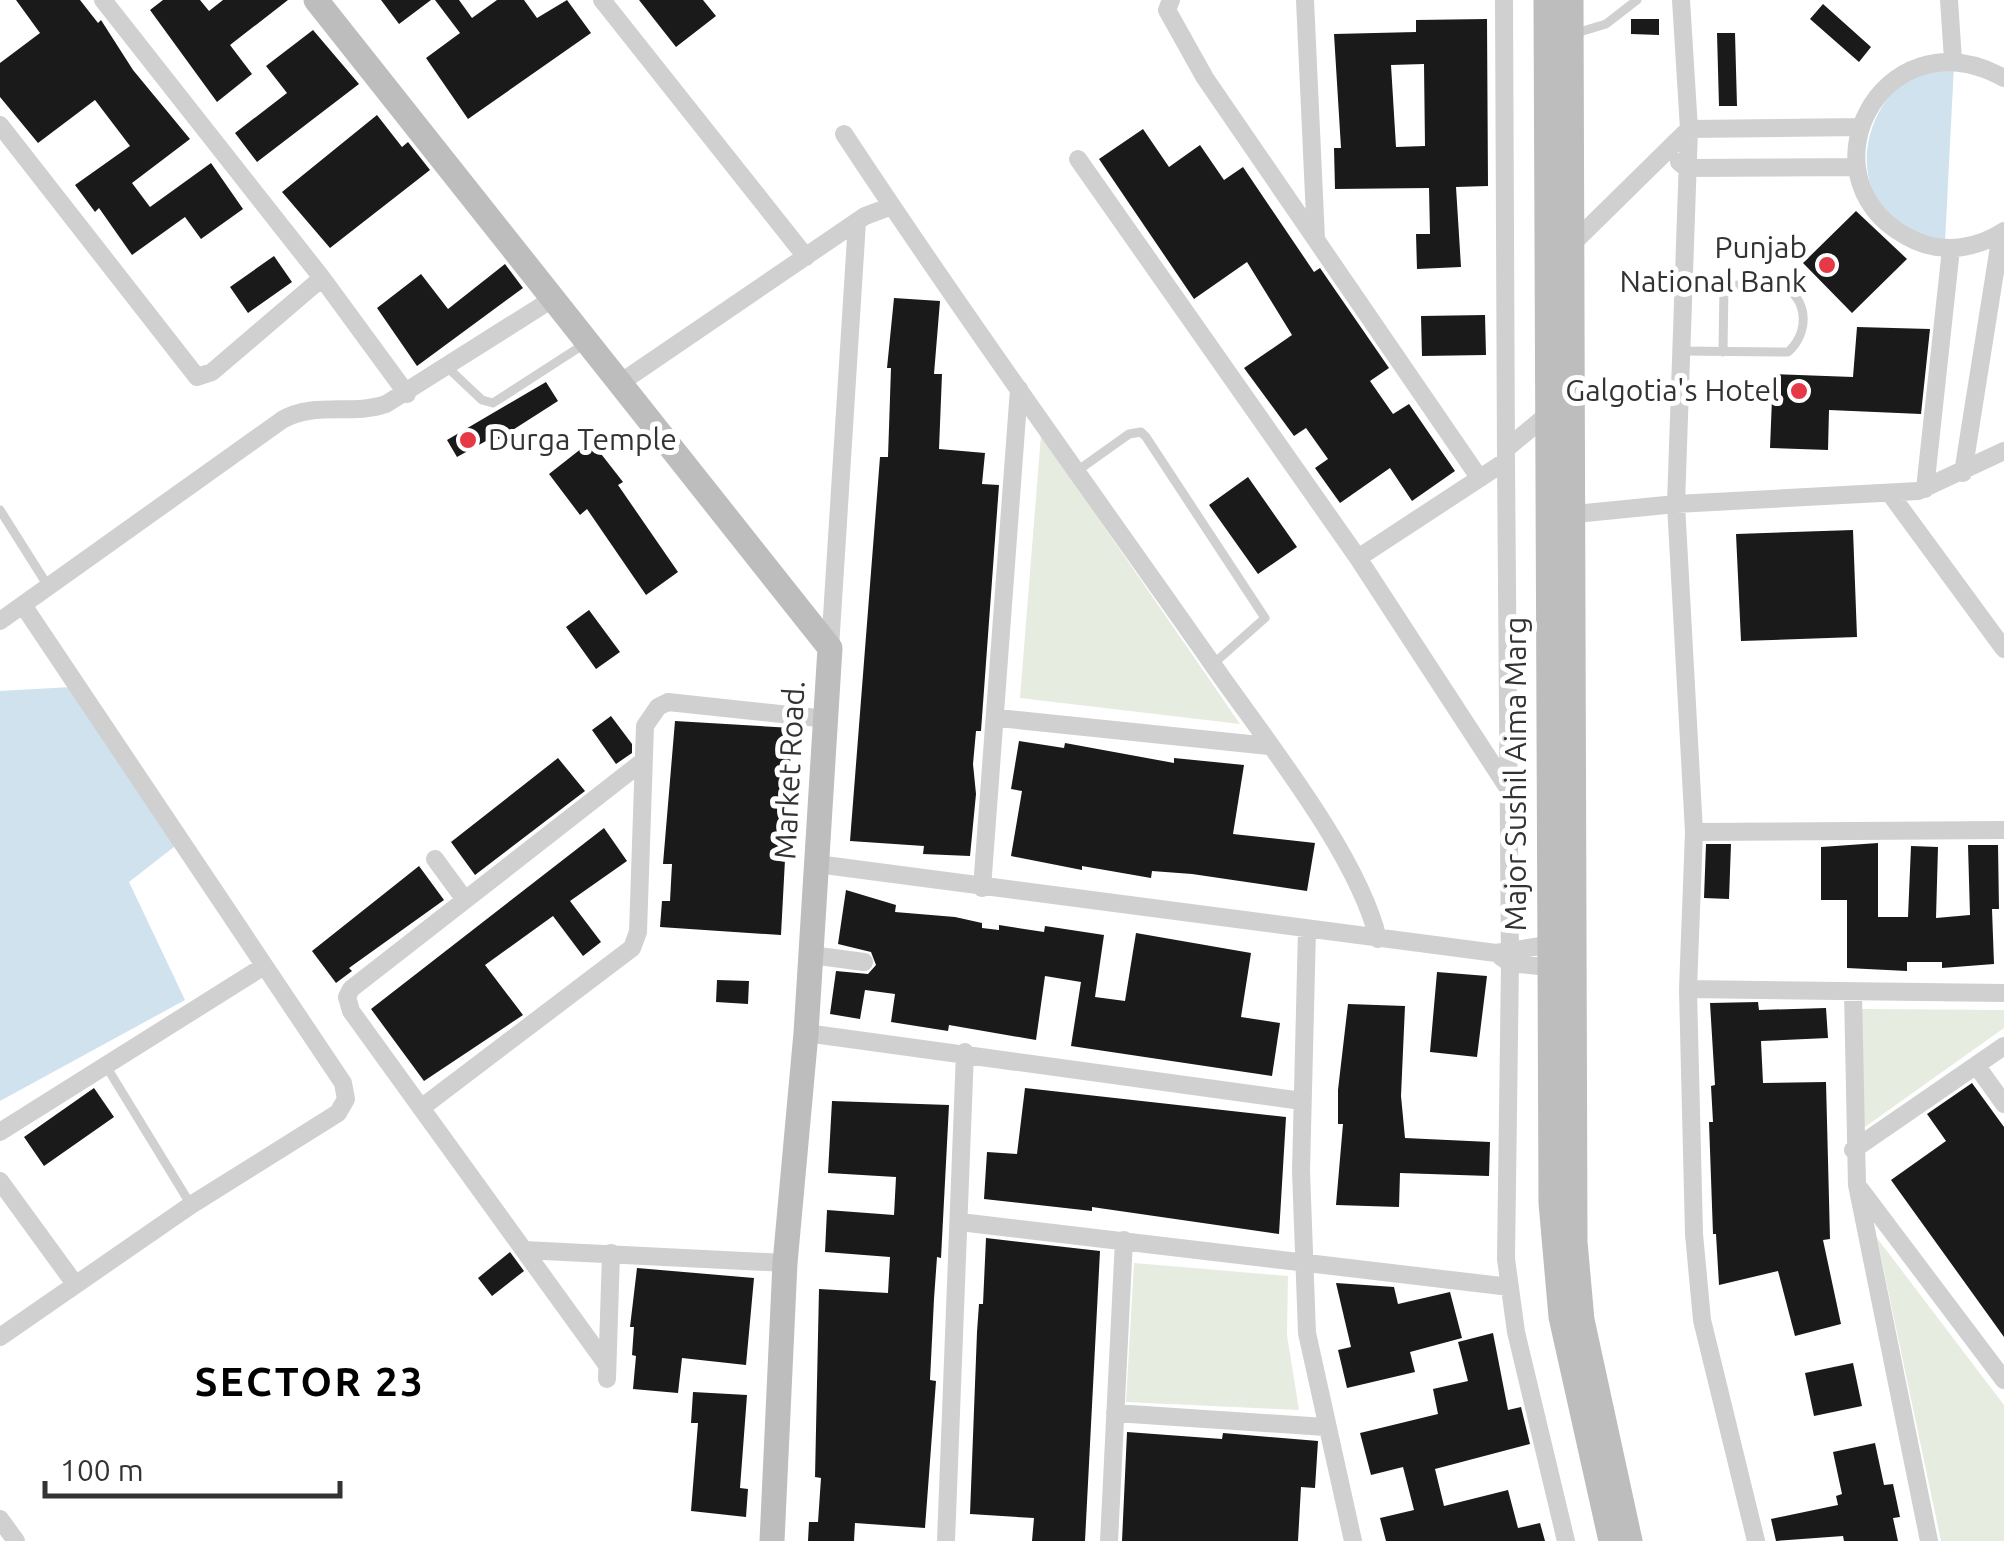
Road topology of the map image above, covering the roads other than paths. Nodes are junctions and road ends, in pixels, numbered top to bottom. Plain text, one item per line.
1 (103, 0) edge
2 (316, 0) edge
3 (602, 0) edge
4 (1171, 0) edge
5 (1305, 0) edge
6 (1504, 0) edge
7 (1546, 0) edge
8 (1572, 0) edge
9 (1637, 0) edge
10 (1681, 0) edge
11 (1949, 0) edge
12 (1559, 35) junction
13 (1953, 60) junction
14 (2004, 78) edge
15 (0, 125) edge
16 (1860, 127) junction
17 (1689, 129) junction
18 (844, 134) dead end
19 (1668, 152) junction
20 (1078, 159) dead end
21 (1857, 167) junction
22 (1686, 168) junction
23 (892, 206) junction
24 (857, 222) junction
25 (2002, 232) edge
26 (1316, 240) junction
27 (1572, 244) junction
28 (1951, 249) junction
29 (806, 257) junction
30 (322, 278) junction
31 (1682, 284) junction
32 (1724, 286) junction
33 (554, 298) junction
34 (588, 341) junction
35 (1680, 351) junction
36 (1724, 352) junction
37 (448, 368) junction
38 (620, 383) junction
39 (1020, 389) junction
40 (407, 394) junction
41 (1546, 415) junction
42 (2004, 450) edge
43 (1506, 455) junction
44 (1077, 471) junction
45 (1963, 474) junction
46 (1478, 476) junction
47 (1925, 489) junction
48 (1890, 495) junction
49 (1676, 504) junction
50 (0, 510) edge
51 (1559, 515) junction
52 (1358, 558) junction
53 (50, 588) junction
54 (23, 605) junction
55 (0, 621) edge
56 (830, 648) junction
57 (2004, 648) edge
58 (1212, 665) junction
59 (998, 718) junction
60 (827, 719) junction
61 (1269, 746) junction
62 (642, 762) junction
63 (1506, 784) junction
64 (2004, 830) edge
65 (1694, 832) junction
66 (435, 859) dead end
67 (817, 864) junction
68 (982, 888) junction
69 (465, 900) junction
70 (1307, 930) junction
71 (1378, 940) junction
72 (1575, 943) junction
73 (1505, 955) junction
74 (1549, 955) junction
75 (811, 956) junction
76 (864, 962) dead end
77 (264, 966) junction
78 (1576, 970) junction
79 (1688, 990) junction
80 (2004, 992) edge
81 (1852, 994) junction
82 (806, 1033) junction
83 (2004, 1046) edge
84 (965, 1052) junction
85 (1976, 1065) junction
86 (106, 1066) junction
87 (1302, 1101) junction
88 (2004, 1104) edge
89 (421, 1108) junction
90 (0, 1132) edge
91 (1853, 1150) junction
92 (0, 1180) edge
93 (1857, 1185) junction
94 (191, 1206) junction
95 (960, 1222) junction
96 (1124, 1240) junction
97 (524, 1250) junction
98 (611, 1253) junction
99 (1304, 1260) junction
100 (785, 1262) junction
101 (75, 1284) junction
102 (1510, 1287) junction
103 (0, 1338) edge
104 (2004, 1380) edge
105 (1116, 1413) junction
106 (1325, 1427) junction
107 (772, 1541) edge
108 (946, 1541) edge
109 (1109, 1541) edge
110 (1353, 1541) edge
111 (1566, 1541) edge
112 (1611, 1541) edge
113 (1630, 1541) edge
114 (1756, 1541) edge
115 (1929, 1541) edge

1 - 30 street
2 - 33 street, Market Road.
3 - 29 street
4 - 26 street
5 - 26 street
6 - 43 street
7 - 12 street, Major Sushil Aima Marg
8 - 12 street, Major Sushil Aima Marg
9 - 12 lane
10 - 17 street
11 - 13 street
12 - 27 street, Major Sushil Aima Marg
12 - 41 street, Major Sushil Aima Marg
13 - 14 street
13 - 16 street
15 - 30 street
16 - 17 street
16 - 21 street
17 - 19 street
17 - 22 street
18 - 23 street
19 - 22 street
19 - 27 street
20 - 52 street
21 - 22 street
21 - 28 street
22 - 31 street
23 - 24 street
23 - 39 street
24 - 29 street
24 - 56 street
25 - 28 street
25 - 45 street
26 - 46 street
27 - 51 street, Major Sushil Aima Marg
28 - 47 street
29 - 38 street
30 - 40 street
31 - 32 lane
31 - 35 street
32 - 36 lane
32 - 36 lane
33 - 34 street, Market Road.
33 - 37 street
34 - 37 lane
34 - 38 street, Market Road.
35 - 36 lane
35 - 49 street
37 - 40 street
38 - 56 street, Market Road.
39 - 44 street
39 - 59 street
40 - 53 street
41 - 43 street
41 - 51 street, Major Sushil Aima Marg
42 - 45 street
43 - 46 street
43 - 63 street
44 - 58 street
44 - 58 lane
45 - 47 street
46 - 52 street
47 - 48 street
48 - 49 street
48 - 57 street
49 - 51 street
49 - 65 street
50 - 53 lane
51 - 72 street, Major Sushil Aima Marg
51 - 74 street, Major Sushil Aima Marg
52 - 63 street
53 - 54 street
54 - 55 street
54 - 77 street
56 - 60 street, Market Road.
58 - 61 street
59 - 61 street
59 - 68 street
60 - 62 street
60 - 67 street, Market Road.
61 - 71 street
62 - 69 street
62 - 89 street
63 - 73 street
64 - 65 street
65 - 79 street
66 - 69 street
67 - 68 street
67 - 75 street, Market Road.
68 - 70 street
69 - 89 street
70 - 71 street
70 - 87 street
71 - 73 street
72 - 74 street
72 - 78 street, Major Sushil Aima Marg
73 - 74 street
73 - 102 street
74 - 78 street
74 - 112 street, Major Sushil Aima Marg
75 - 76 street
75 - 82 street, Market Road.
77 - 86 street
77 - 94 street
78 - 113 street, Major Sushil Aima Marg
79 - 81 street
79 - 114 street
80 - 81 street
81 - 91 street
82 - 84 street
82 - 100 street, Market Road.
83 - 85 street
84 - 87 street
84 - 95 street
85 - 88 street
85 - 91 street
86 - 90 street
86 - 94 lane
87 - 99 street
89 - 97 street
91 - 93 street
92 - 101 street
93 - 104 street
93 - 115 street
94 - 101 street
95 - 96 street
95 - 108 street
96 - 99 street
96 - 105 street
97 - 98 street
97 - 98 street
98 - 100 street
99 - 102 street
99 - 106 street
100 - 107 street, Market Road.
101 - 103 street
102 - 111 street
105 - 106 street
105 - 109 street
106 - 110 street

